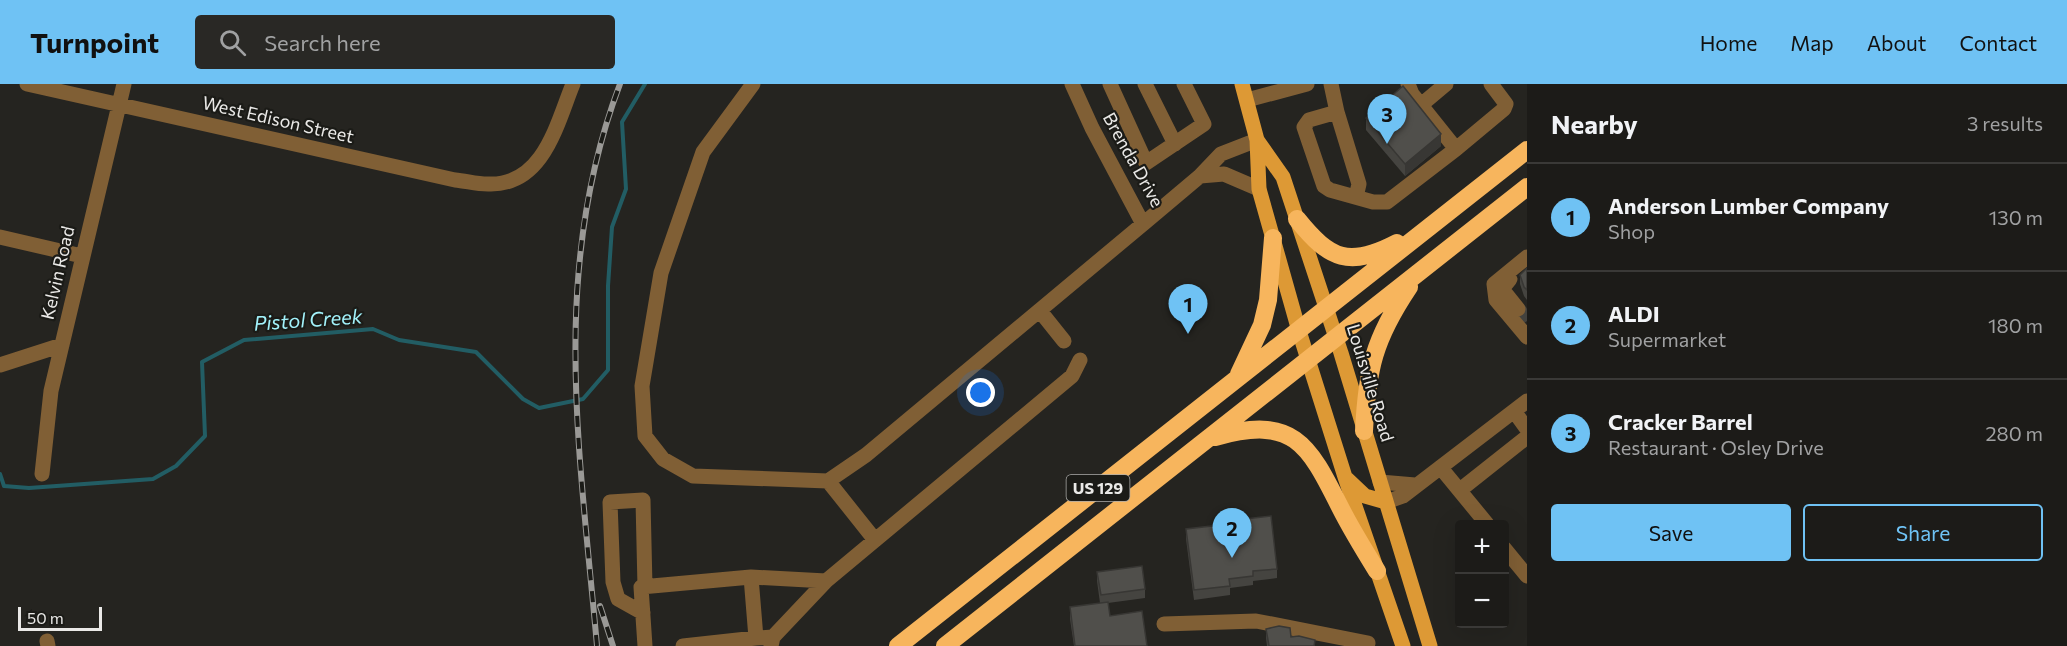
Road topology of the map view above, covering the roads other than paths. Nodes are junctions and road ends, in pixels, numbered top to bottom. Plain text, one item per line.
1 (27, 84) edge
2 (124, 84) edge
3 (573, 84) edge
4 (753, 84) edge
5 (1072, 84) edge
6 (1110, 84) edge
7 (1145, 84) edge
8 (1184, 84) edge
9 (1242, 84) edge
10 (1307, 84) edge
11 (1331, 84) edge
12 (1408, 84) edge
13 (1446, 84) edge
14 (1491, 84) edge
15 (1247, 100) junction
16 (119, 105) junction
17 (1421, 105) junction
18 (1337, 112) junction
19 (1257, 140) junction
20 (1175, 144) junction
21 (1456, 149) junction
22 (1527, 150) edge
23 (1200, 176) junction
24 (1527, 187) edge
25 (1260, 189) junction
26 (1356, 197) junction
27 (1298, 219) junction
28 (1435, 222) junction
29 (1143, 224) junction
30 (0, 237) edge
31 (1273, 238) junction
32 (82, 256) junction
33 (1525, 264) edge
34 (1417, 274) junction
35 (1327, 309) junction
36 (1518, 309) tunnel mouth
37 (1040, 311) junction
38 (1299, 331) junction
39 (1527, 337) edge
40 (1336, 338) junction
41 (1064, 341) dead end
42 (62, 345) junction
43 (1080, 360) dead end
44 (1308, 360) junction
45 (0, 365) edge
46 (1237, 378) junction
47 (1527, 401) edge
48 (1514, 411) junction
49 (1527, 429) edge
50 (1364, 431) junction
51 (1527, 437) edge
52 (1208, 439) junction
53 (1441, 468) junction
54 (42, 474) dead end
55 (1344, 477) junction
56 (828, 481) junction
57 (1380, 482) junction
58 (1415, 485) junction
59 (1460, 490) junction
60 (1386, 502) junction
61 (1482, 520) edge
62 (875, 540) junction
63 (1509, 554) edge
64 (1377, 571) junction
65 (1527, 576) edge
66 (751, 577) junction
67 (826, 581) junction
68 (645, 587) junction
69 (643, 613) junction
70 (1164, 624) dead end
71 (756, 639) junction
72 (772, 642) edge
73 (1368, 643) dead end
74 (645, 646) edge
75 (683, 646) edge
76 (898, 646) edge
77 (945, 646) edge
78 (1403, 646) edge
79 (1430, 646) edge

1 - 16 street, West Edison Street
2 - 16 street, Kelvin Road
3 - 16 street, West Edison Street
4 - 56 street
5 - 29 street, Brenda Drive
6 - 20 street
7 - 20 street
8 - 20 street
9 - 15 main road, Louisville Road
10 - 15 street
11 - 18 street
12 - 17 street
13 - 17 street
14 - 21 street
15 - 19 main road, Louisville Road
16 - 32 street, Kelvin Road
17 - 21 street
18 - 26 street
18 - 26 street
19 - 23 street, Brenda Drive
19 - 25 main road, Louisville Road
19 - 27 main road, Louisville Road
21 - 26 street
22 - 28 highway, US 129
23 - 25 street
23 - 29 street, Brenda Drive
24 - 34 highway, US 129
25 - 31 main road, Louisville Road
27 - 28 highway
27 - 35 main road, Louisville Road
28 - 35 highway, US 129
29 - 37 street
30 - 32 street
31 - 38 main road, Louisville Road
31 - 46 highway
32 - 42 street, Kelvin Road
33 - 36 street
33 - 39 street
34 - 40 highway, US 129
34 - 50 highway
35 - 38 highway, US 129
35 - 40 main road, Louisville Road
37 - 41 street
37 - 56 street
38 - 44 main road, Louisville Road
38 - 46 highway, US 129
40 - 44 highway, US 129
40 - 50 main road, Louisville Road
42 - 45 street
42 - 54 street, Kelvin Road
43 - 62 street
44 - 52 highway, US 129
44 - 55 main road, Louisville Road
46 - 76 highway, US 129
47 - 48 street
48 - 49 street
48 - 53 street
50 - 57 main road, Louisville Road
51 - 59 street
52 - 64 highway
52 - 77 highway, US 129
53 - 58 street
53 - 59 street
55 - 60 main road
55 - 64 main road, Louisville Road
56 - 62 street
57 - 58 street
57 - 60 main road, Louisville Road
58 - 60 street
59 - 61 street
60 - 79 main road, Louisville Road
62 - 67 street
63 - 65 street
64 - 78 main road, Louisville Road
66 - 67 street
66 - 68 street
66 - 71 street
67 - 72 street
68 - 69 street
68 - 69 street
69 - 74 street
70 - 73 street
71 - 72 street
71 - 75 street

